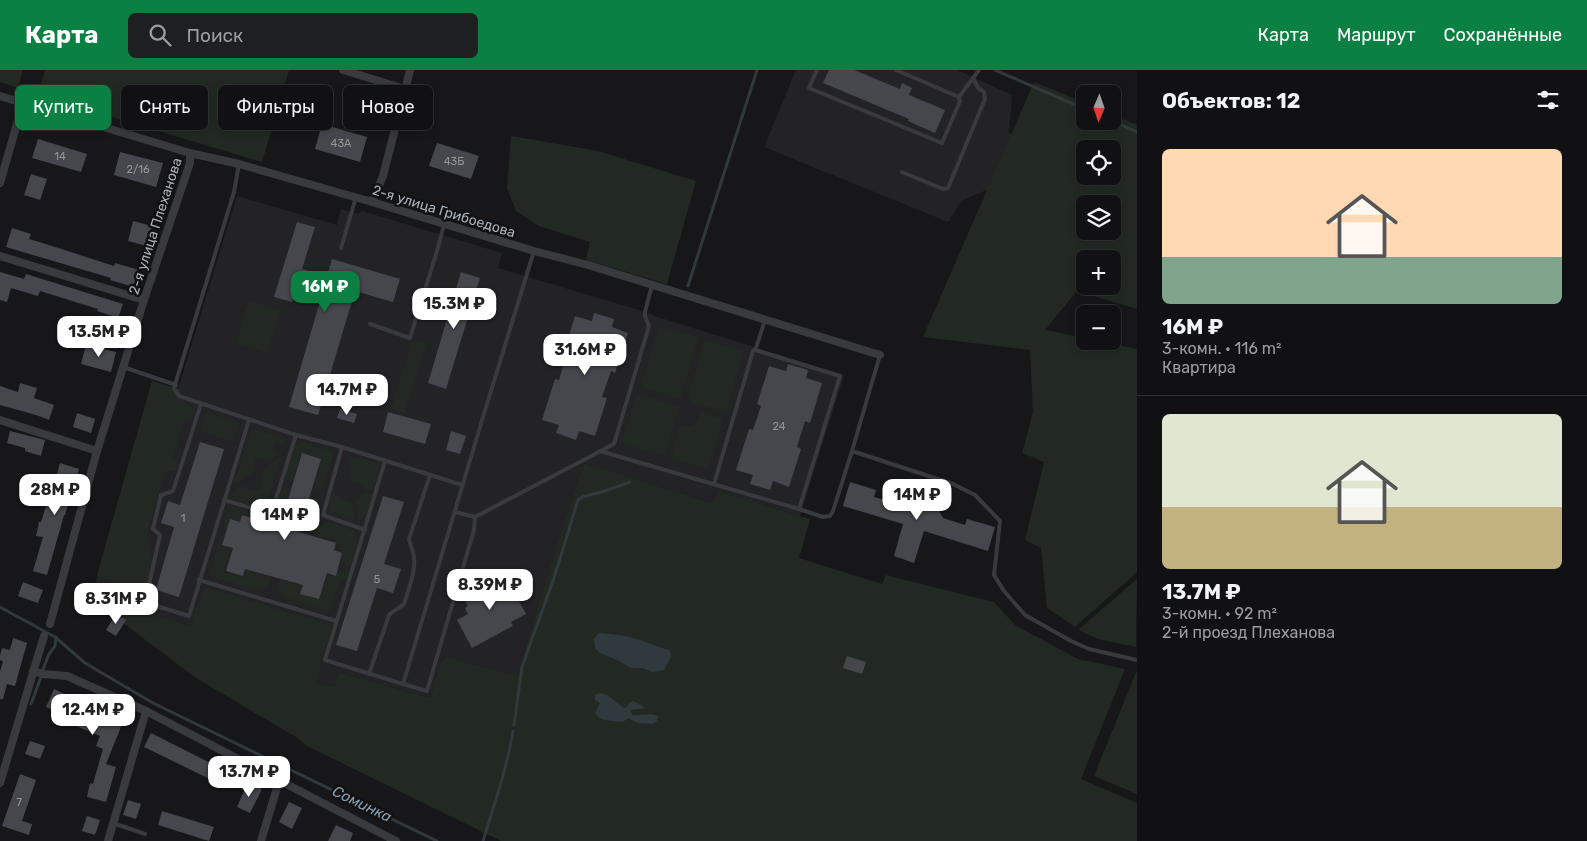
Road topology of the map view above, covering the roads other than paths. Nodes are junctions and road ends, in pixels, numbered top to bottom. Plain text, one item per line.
1 (343, 70) edge
2 (410, 70) edge
3 (817, 70) edge
4 (896, 70) edge
5 (979, 70) edge
6 (973, 78) junction
7 (394, 85) edge
8 (405, 85) edge
9 (0, 96) edge
10 (958, 97) junction
11 (15, 101) edge
12 (111, 129) edge
13 (15, 130) edge
14 (394, 130) edge
15 (190, 153) junction
16 (239, 164) junction
17 (902, 172) dead end
18 (0, 183) edge
19 (356, 197) junction
20 (372, 202) junction
21 (444, 224) junction
22 (342, 248) dead end
23 (534, 251) junction
24 (0, 256) edge
25 (652, 285) junction
26 (144, 300) junction
27 (765, 320) junction
28 (370, 324) dead end
29 (755, 350) junction
30 (880, 355) joint
31 (123, 367) junction
32 (176, 385) junction
33 (200, 404) junction
34 (0, 420) edge
35 (249, 420) junction
36 (296, 435) junction
37 (342, 447) junction
38 (97, 451) junction
39 (600, 451) junction
40 (852, 452) junction
41 (385, 461) junction
42 (430, 475) junction
43 (714, 484) junction
44 (462, 485) junction
45 (224, 500) junction
46 (798, 509) junction
47 (455, 512) junction
48 (475, 517) junction
49 (364, 530) junction
50 (199, 580) junction
51 (336, 621) junction
52 (50, 624) dead end
53 (44, 636) dead end
54 (1137, 660) edge
55 (33, 672) junction
56 (370, 674) junction
57 (403, 684) junction
58 (146, 711) junction
59 (279, 781) junction
60 (0, 783) edge
61 (113, 823) junction
62 (146, 834) dead end
63 (108, 841) edge
64 (261, 841) edge
65 (396, 841) edge

1 - 7 street
2 - 8 street
3 - 10 lane
4 - 10 lane
5 - 6 lane
6 - 10 lane
6 - 17 lane
9 - 11 street, 2-я улица Грибоедова
12 - 15 street, 2-я улица Грибоедова
13 - 18 street
14 - 20 street
15 - 16 street, 2-я улица Грибоедова
15 - 26 street, 2-я улица Плеханова
16 - 19 street, 2-я улица Грибоедова
16 - 32 lane
19 - 20 street, 2-я улица Грибоедова
19 - 22 lane
20 - 21 street, 2-я улица Грибоедова
21 - 23 street, 2-я улица Грибоедова
21 - 28 lane
23 - 25 street, 2-я улица Грибоедова
23 - 44 lane
24 - 26 street
25 - 27 street, 2-я улица Грибоедова
25 - 39 lane
26 - 31 street, 2-я улица Плеханова
27 - 29 lane
27 - 30 street, 2-я улица Грибоедова
29 - 43 lane
29 - 46 lane
30 - 40 lane
31 - 32 lane
31 - 38 street, 2-я улица Плеханова
32 - 33 lane
33 - 35 lane
33 - 50 lane
34 - 38 street
35 - 36 lane
35 - 45 lane
36 - 37 lane
36 - 45 lane
37 - 41 lane
37 - 49 lane
38 - 52 street, 2-я улица Плеханова
39 - 43 lane
39 - 48 lane
40 - 46 lane
40 - 54 lane
41 - 42 lane
41 - 49 lane
42 - 44 lane
42 - 56 lane
43 - 46 lane
44 - 47 lane
45 - 50 lane
47 - 48 lane
47 - 57 lane
48 - 57 lane
49 - 51 lane
50 - 51 lane
51 - 56 lane
53 - 55 street
55 - 58 street
55 - 60 street
56 - 57 lane
58 - 59 street
58 - 61 street
59 - 64 street
59 - 65 street
61 - 62 lane
61 - 63 street

